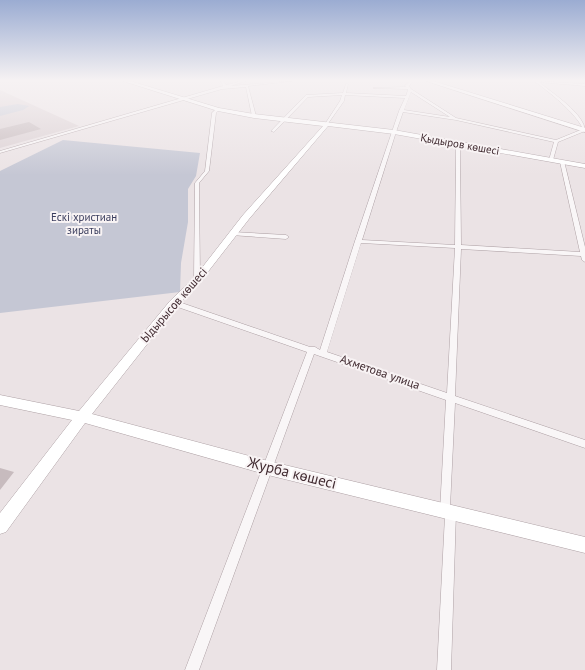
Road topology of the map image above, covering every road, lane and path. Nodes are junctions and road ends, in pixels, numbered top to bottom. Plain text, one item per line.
1 (142, 112) edge
2 (215, 112) edge
3 (235, 112) edge
4 (253, 112) edge
5 (292, 112) edge
6 (334, 112) edge
7 (401, 112) edge
8 (410, 112) edge
9 (445, 112) edge
10 (528, 112) edge
11 (571, 112) edge
12 (254, 116) junction
13 (456, 119) junction
14 (285, 120) junction
15 (327, 124) junction
16 (273, 130) dead end
17 (585, 130) edge
18 (394, 132) junction
19 (556, 141) junction
20 (462, 144) junction
21 (0, 152) edge
22 (551, 160) junction
23 (562, 162) junction
24 (585, 166) edge
25 (233, 234) junction
26 (286, 237) dead end
27 (358, 241) junction
28 (458, 246) junction
29 (584, 257) edge
30 (197, 280) junction
31 (174, 303) junction
32 (318, 351) junction
33 (451, 397) junction
34 (0, 400) edge
35 (82, 417) junction
36 (585, 444) edge
37 (268, 468) junction
38 (448, 512) junction
39 (0, 526) edge
40 (585, 545) edge
41 (192, 670) edge
42 (444, 670) edge

1 - 21 street
2 - 30 street
3 - 12 street, Қыдыров көшесі
4 - 12 street
5 - 14 street
6 - 15 street, Ыдырысов көшесі
7 - 18 street
8 - 13 street
9 - 13 street
10 - 17 street
11 - 17 street
12 - 14 street, Қыдыров көшесі
13 - 19 street
14 - 15 street, Қыдыров көшесі
14 - 16 street
15 - 18 street, Қыдыров көшесі
15 - 25 street, Ыдырысов көшесі
17 - 19 street
18 - 20 street, Қыдыров көшесі
18 - 27 street
19 - 22 street
20 - 22 street, Қыдыров көшесі
20 - 28 street
22 - 23 street, Қыдыров көшесі
23 - 24 street, Қыдыров көшесі
23 - 29 street
25 - 26 street
25 - 30 street, Ыдырысов көшесі
27 - 28 street
27 - 32 street
28 - 29 street
28 - 33 street
30 - 31 street, Ыдырысов көшесі
31 - 32 street, Ахметова улица
31 - 35 street, Ыдырысов көшесі
32 - 33 street, Ахметова улица
32 - 37 street
33 - 36 street, Ахметова улица
33 - 38 street
34 - 35 street, Журба көшесі
35 - 37 street, Журба көшесі
35 - 39 street, Ыдырысов көшесі
37 - 38 street, Журба көшесі
37 - 41 street
38 - 40 street, Журба көшесі
38 - 42 street

